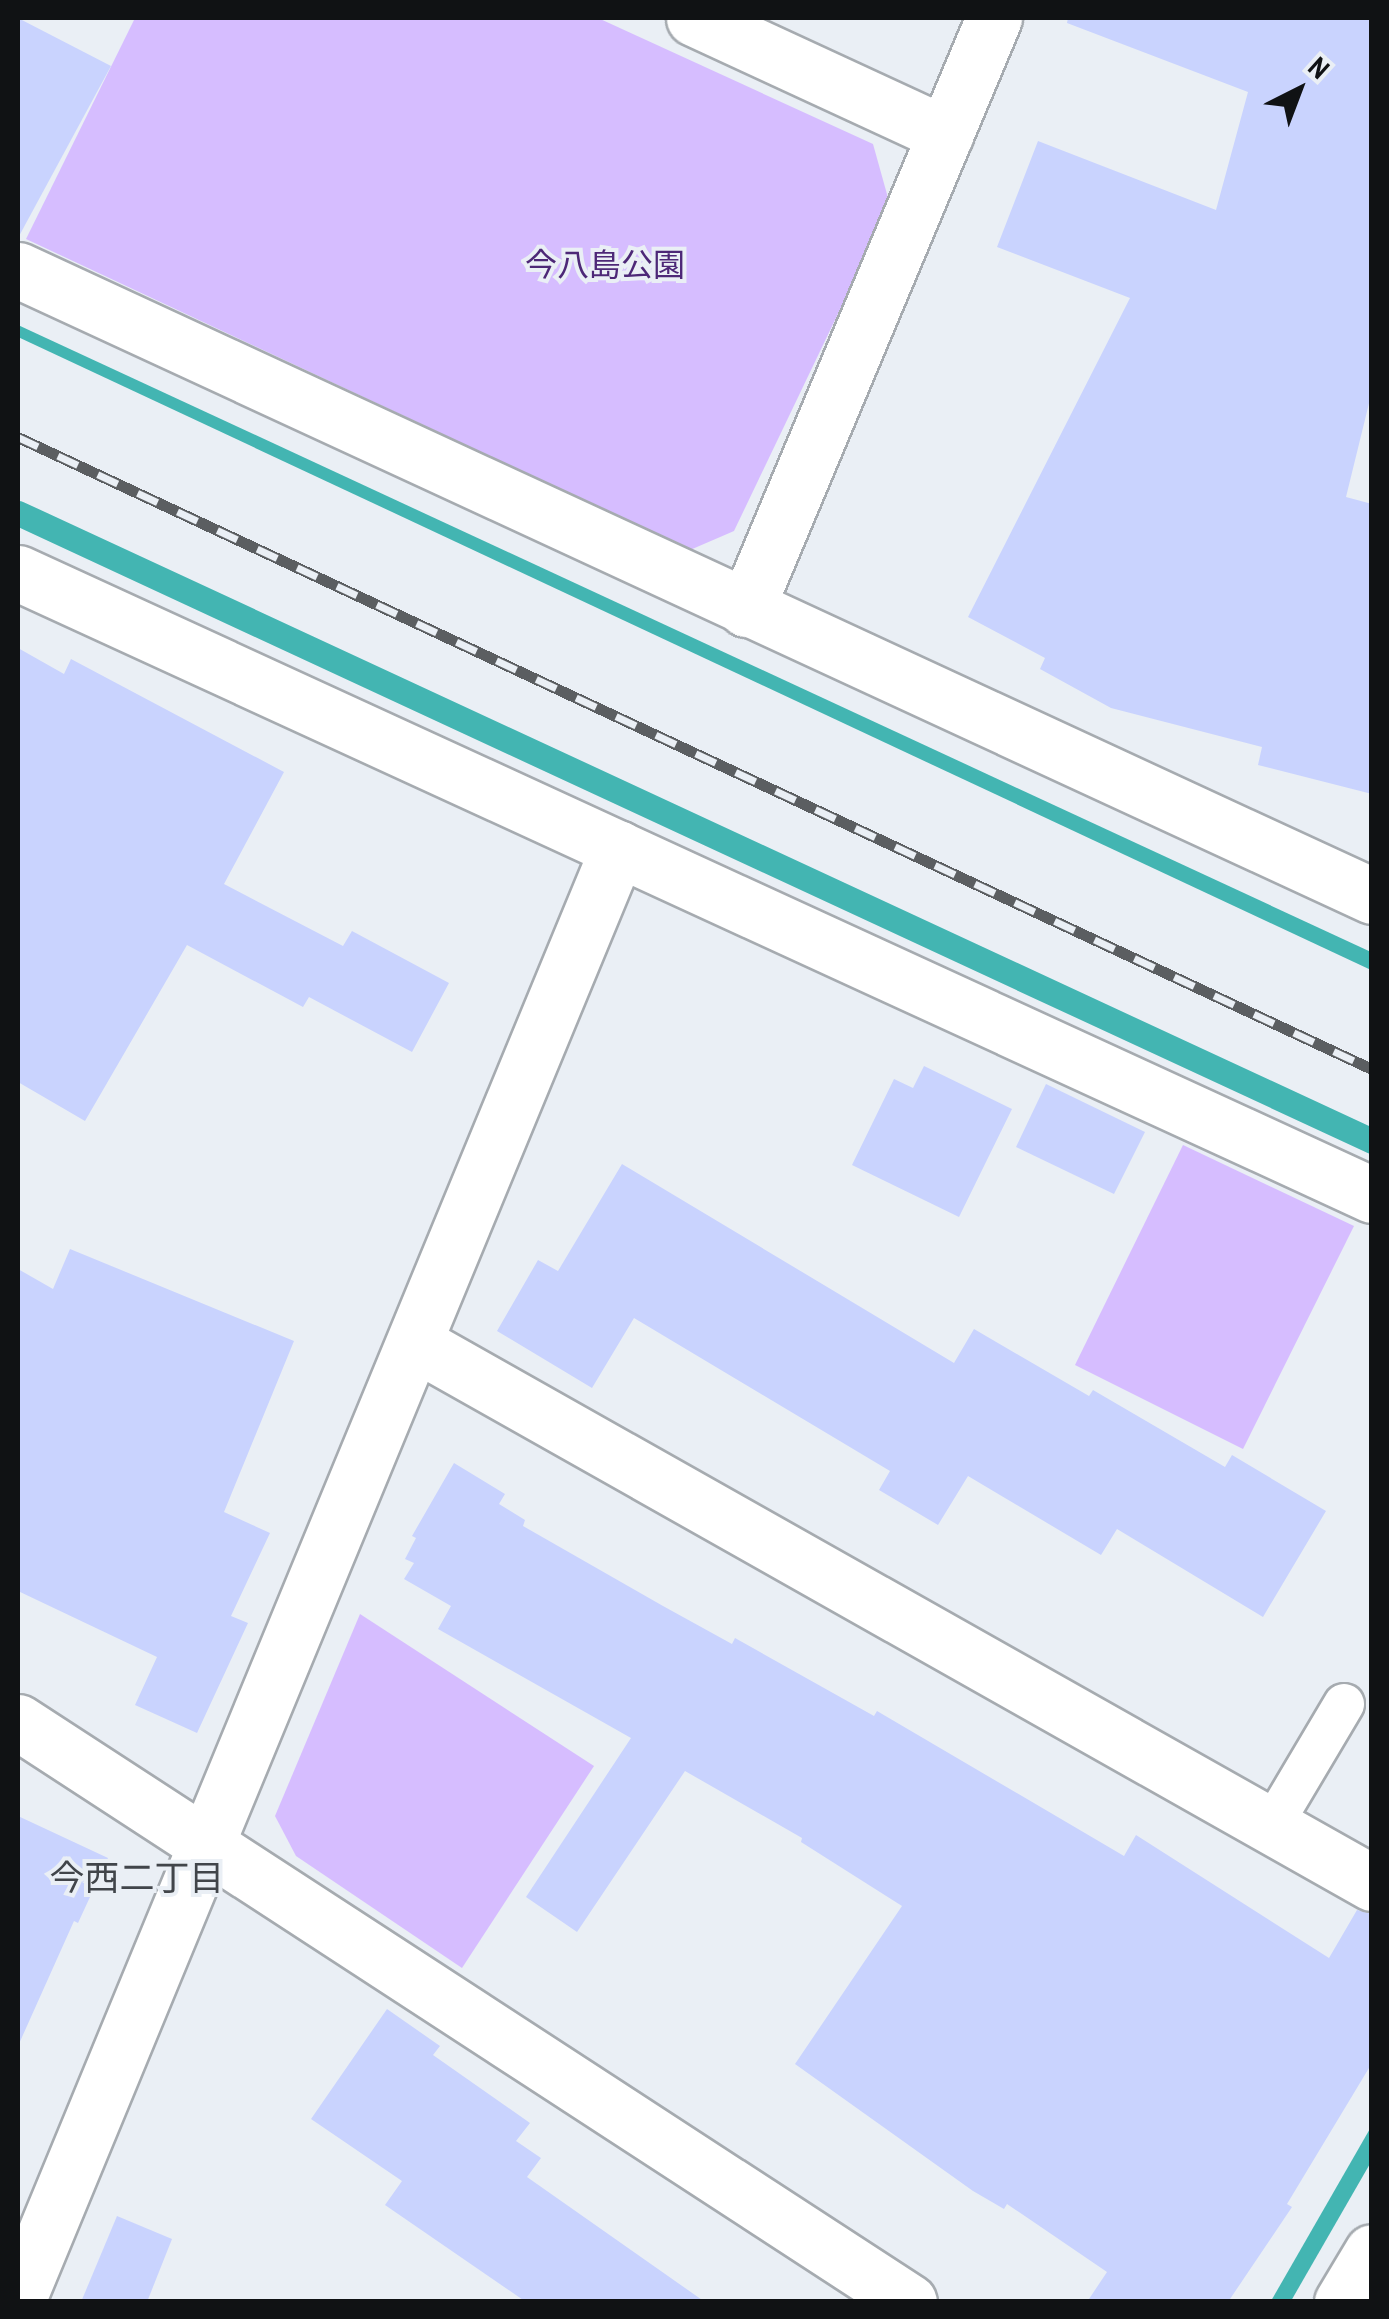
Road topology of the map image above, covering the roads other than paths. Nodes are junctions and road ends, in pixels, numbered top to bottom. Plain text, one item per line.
1 (694, 18) edge
2 (994, 18) edge
3 (944, 134) junction
4 (18, 270) edge
5 (20, 580) edge
6 (746, 609) junction
7 (618, 848) junction
8 (1372, 896) edge
9 (1372, 1195) edge
10 (415, 1343) junction
11 (1344, 1704) dead end
12 (18, 1722) edge
13 (1271, 1826) junction
14 (208, 1842) junction
15 (1372, 1884) edge
16 (1372, 2252) edge
17 (18, 2299) edge
18 (908, 2302) edge
19 (1342, 2302) edge

1 - 3 street
2 - 3 street
3 - 6 street
4 - 6 street
5 - 7 street
6 - 8 street
7 - 9 street
7 - 10 street
10 - 13 street
10 - 14 street
11 - 13 lane
12 - 14 street
13 - 15 street
14 - 17 street
14 - 18 street
16 - 19 street

